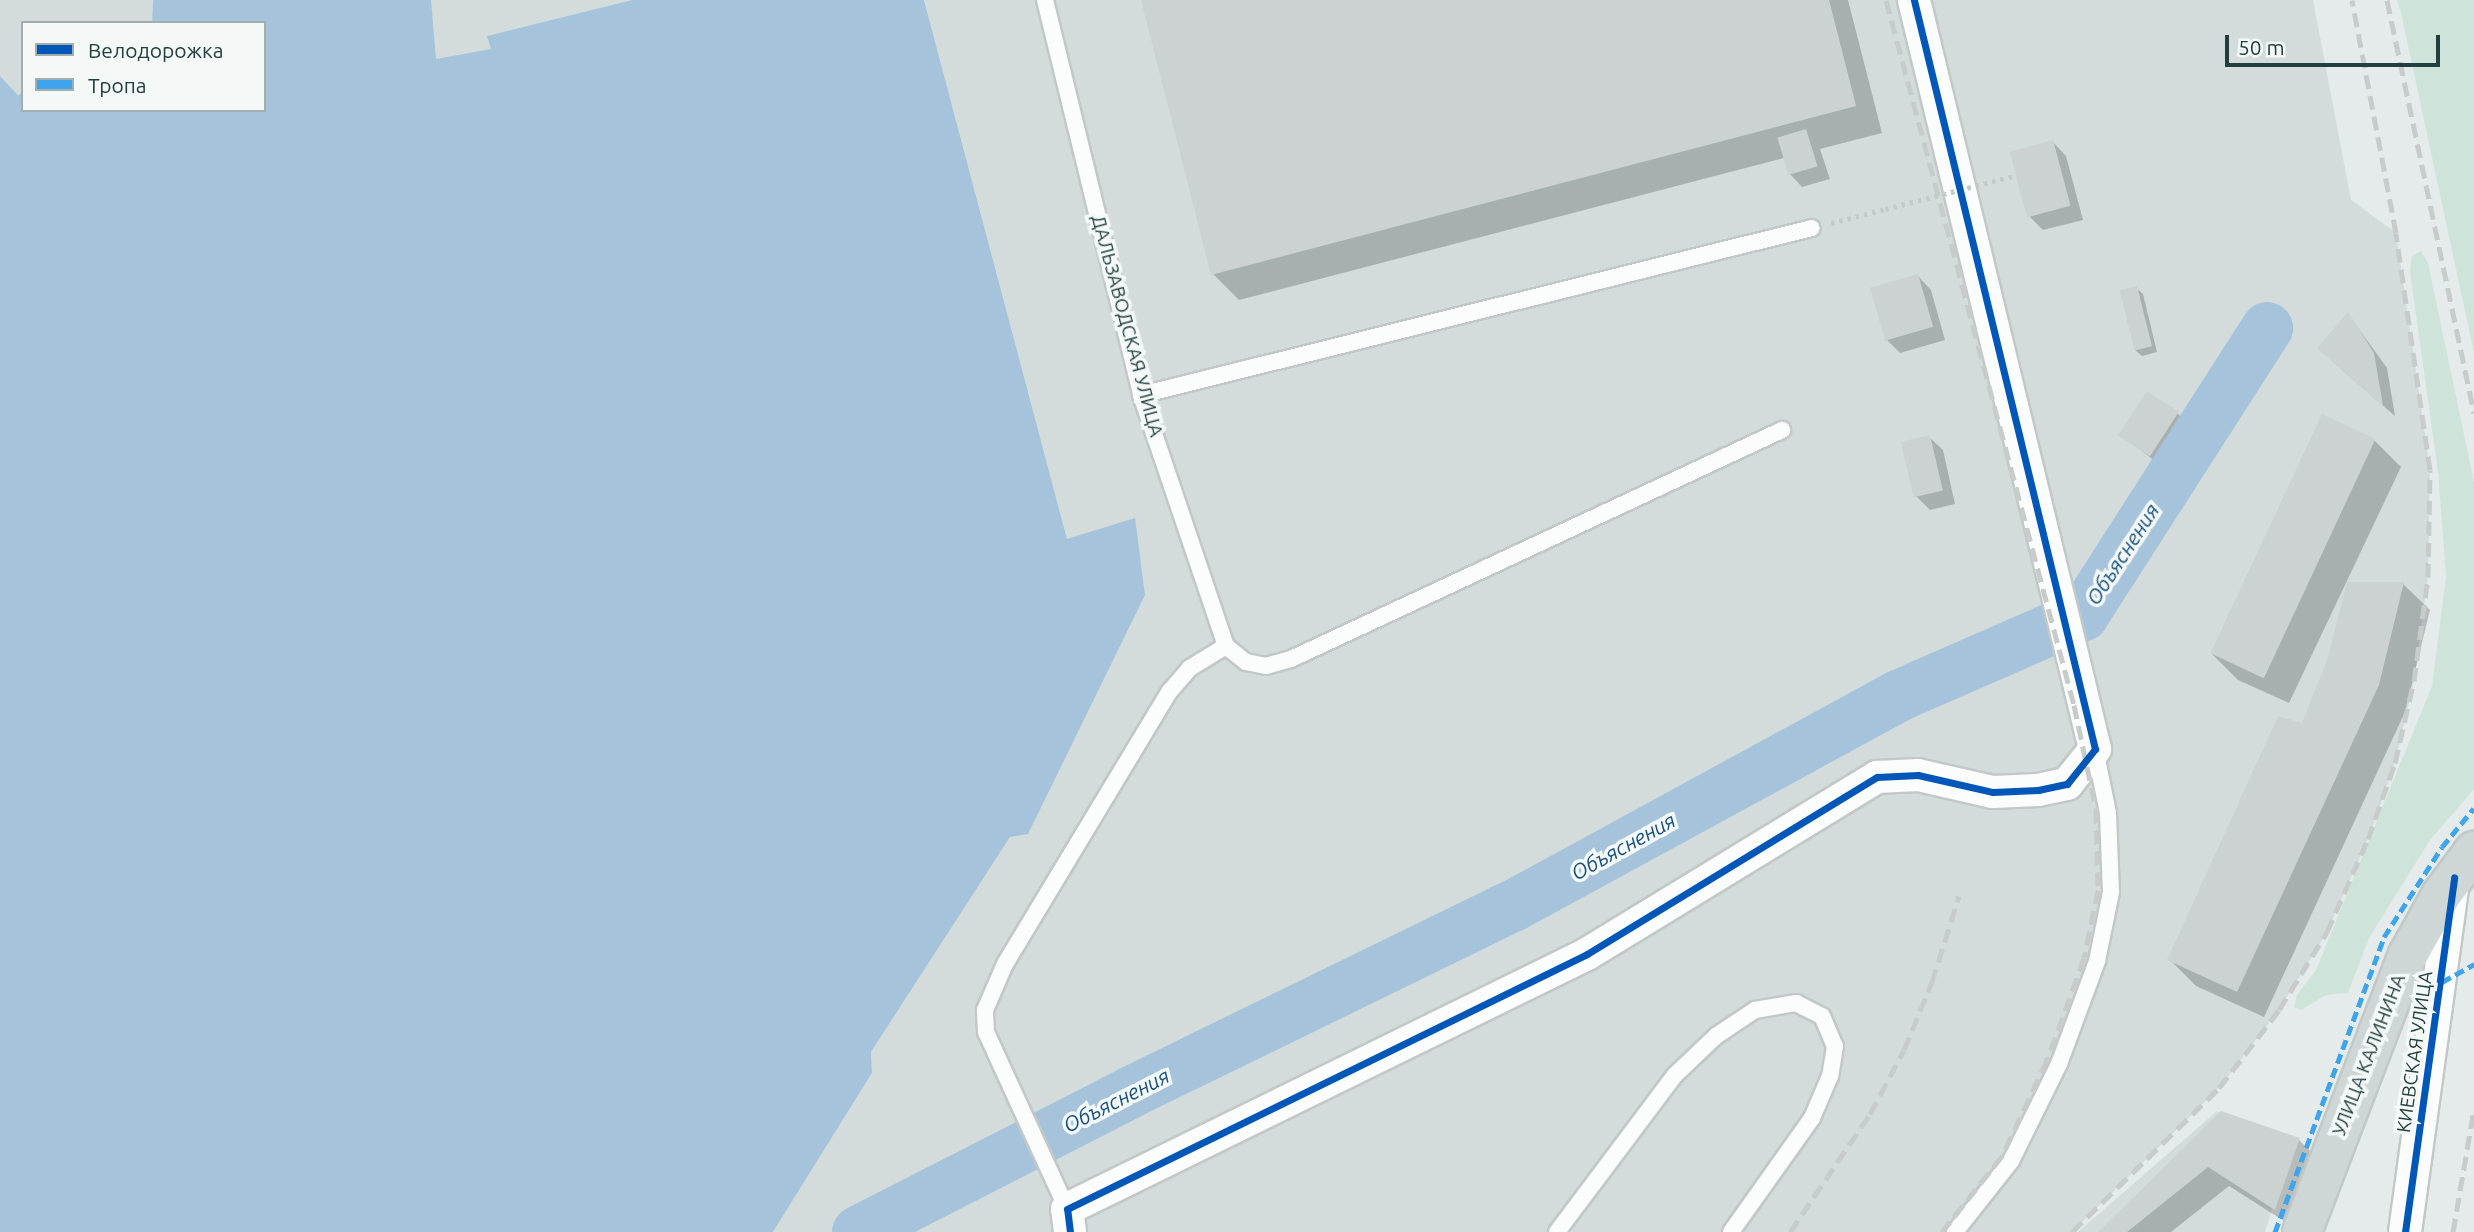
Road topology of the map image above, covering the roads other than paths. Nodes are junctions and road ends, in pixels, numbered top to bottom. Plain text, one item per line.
1 (1045, 0) edge
2 (1914, 0) edge
3 (1812, 228) road end
4 (1141, 396) junction
5 (1782, 430) dead end
6 (1226, 646) junction
7 (2095, 749) junction
8 (2464, 864) edge
9 (1069, 1221) edge
10 (1557, 1232) edge
11 (1731, 1232) edge
12 (1955, 1232) edge
13 (2302, 1232) edge
14 (2405, 1232) edge

1 - 4 lane, ДАЛЬЗАВОДСКАЯ УЛИЦА
2 - 7 street
3 - 4 lane
4 - 6 lane, ДАЛЬЗАВОДСКАЯ УЛИЦА
5 - 6 lane
6 - 9 lane
7 - 9 street
7 - 12 lane
8 - 13 main road, УЛИЦА КАЛИНИНА
8 - 14 street, КИЕВСКАЯ УЛИЦА
10 - 11 lane

